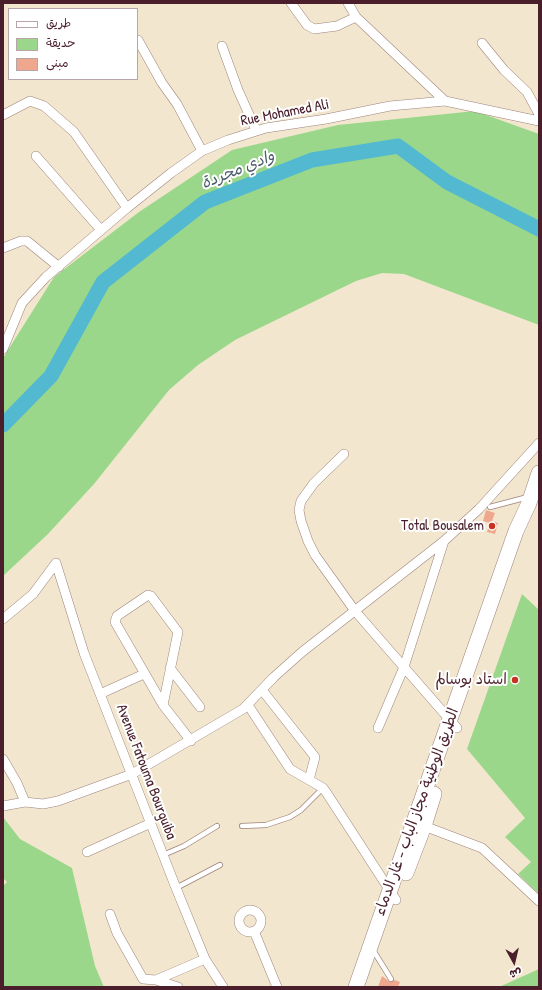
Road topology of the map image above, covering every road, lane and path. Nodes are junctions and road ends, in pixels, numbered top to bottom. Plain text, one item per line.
1 (291, 3) edge
2 (348, 3) edge
3 (356, 17) junction
4 (138, 40) dead end
5 (482, 43) dead end
6 (222, 46) dead end
7 (445, 101) junction
8 (539, 114) edge
9 (3, 115) edge
10 (539, 121) edge
11 (256, 130) junction
12 (202, 151) junction
13 (36, 156) dead end
14 (127, 208) junction
15 (101, 230) junction
16 (3, 248) edge
17 (59, 267) junction
18 (3, 349) edge
19 (539, 443) edge
20 (344, 454) dead end
21 (538, 477) edge
22 (530, 499) junction
23 (490, 507) dead end
24 (444, 541) junction
25 (355, 611) junction
26 (3, 619) edge
27 (404, 667) junction
28 (170, 668) junction
29 (144, 674) junction
30 (262, 690) junction
31 (100, 694) junction
32 (163, 705) junction
33 (248, 705) junction
34 (200, 707) dead end
35 (453, 725) junction
36 (378, 728) dead end
37 (190, 741) junction
38 (3, 759) edge
39 (132, 774) junction
40 (309, 780) junction
41 (323, 788) junction
42 (429, 795) junction
43 (25, 802) junction
44 (3, 806) edge
45 (151, 823) junction
46 (217, 826) dead end
47 (242, 826) dead end
48 (424, 826) junction
49 (87, 852) dead end
50 (163, 855) junction
51 (220, 865) dead end
52 (176, 888) junction
53 (392, 896) junction
54 (539, 902) edge
55 (110, 914) dead end
56 (254, 931) dead end
57 (374, 951) junction
58 (205, 959) junction
59 (391, 979) dead end
60 (156, 980) junction
61 (220, 986) edge
62 (178, 987) edge
63 (277, 987) edge
64 (356, 987) edge
65 (366, 987) edge

1 - 3 street
2 - 3 street
3 - 7 street
4 - 12 street
5 - 8 street
6 - 11 street
7 - 10 street, Rue Mohamed Ali
7 - 11 street, Rue Mohamed Ali
9 - 14 street
11 - 12 street, Rue Mohamed Ali
12 - 14 street, Rue Mohamed Ali
13 - 15 street
14 - 15 street, Rue Mohamed Ali
15 - 17 street, Rue Mohamed Ali
16 - 17 street
17 - 18 street, Rue Mohamed Ali
19 - 24 street
20 - 25 street
21 - 22 main road, الطريق الوطنية مجاز الباب - غار الدماء
22 - 23 lane
22 - 35 main road, الطريق الوطنية مجاز الباب - غار الدماء
24 - 25 street
24 - 27 street
25 - 27 street
25 - 30 street
26 - 31 street, Avenue Fatouma Bourguiba
27 - 35 street
27 - 36 street
28 - 29 street
28 - 32 street
28 - 34 street
29 - 31 street
29 - 32 street
30 - 33 street
30 - 40 street
31 - 39 street, Avenue Fatouma Bourguiba
32 - 37 street
33 - 37 street
33 - 40 street
35 - 42 main road, الطريق الوطنية مجاز الباب - غار الدماء
37 - 39 street
38 - 43 street
39 - 43 street
39 - 45 street, Avenue Fatouma Bourguiba
40 - 41 street
41 - 47 lane
41 - 53 street
42 - 48 main road, الطريق الوطنية مجاز الباب - غار الدماء
42 - 53 main road, الطريق الوطنية مجاز الباب - غار الدماء
43 - 44 street
45 - 49 street
45 - 50 street, Avenue Fatouma Bourguiba
46 - 50 lane
48 - 53 main road, الطريق الوطنية مجاز الباب - غار الدماء
48 - 54 street
50 - 52 street, Avenue Fatouma Bourguiba
51 - 52 lane
52 - 58 street, Avenue Fatouma Bourguiba
53 - 57 main road, الطريق الوطنية مجاز الباب - غار الدماء
55 - 60 street
56 - 63 street
57 - 59 lane
57 - 64 main road, الطريق الوطنية مجاز الباب - غار الدماء
57 - 65 main road, الطريق الوطنية مجاز الباب - غار الدماء
58 - 60 street
58 - 61 street, Avenue Fatouma Bourguiba
60 - 62 street

